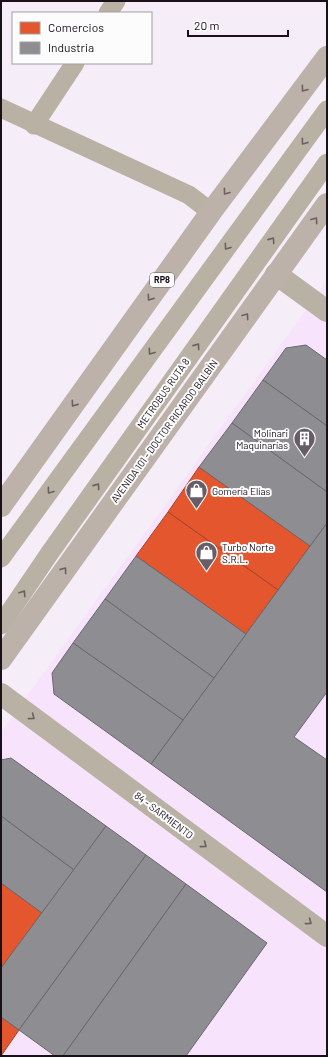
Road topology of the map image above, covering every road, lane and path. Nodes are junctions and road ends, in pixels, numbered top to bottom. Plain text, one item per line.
1 (116, 1) edge
2 (109, 12) edge
3 (327, 57) edge
4 (74, 64) edge
5 (1, 108) edge
6 (327, 110) edge
7 (34, 125) junction
8 (327, 163) edge
9 (327, 204) edge
10 (211, 212) junction
11 (276, 274) junction
12 (327, 311) edge
13 (1, 506) edge
14 (1, 558) edge
15 (1, 625) edge
16 (1, 659) edge
17 (1, 694) edge
18 (327, 936) edge

1 - 2 lane
3 -> 10 main road, RP8
4 - 7 lane
5 - 7 lane
6 -> 14 lane
7 - 10 lane
15 -> 8 lane, METROBUS RUTA 8
11 -> 9 main road, AVENIDA 101 - DOCTOR RICARDO BALBÍN
10 -> 13 main road, RP8
11 - 12 street
16 -> 11 main road, AVENIDA 101 - DOCTOR RICARDO BALBÍN
17 -> 18 street, 84 - SARMIENTO

